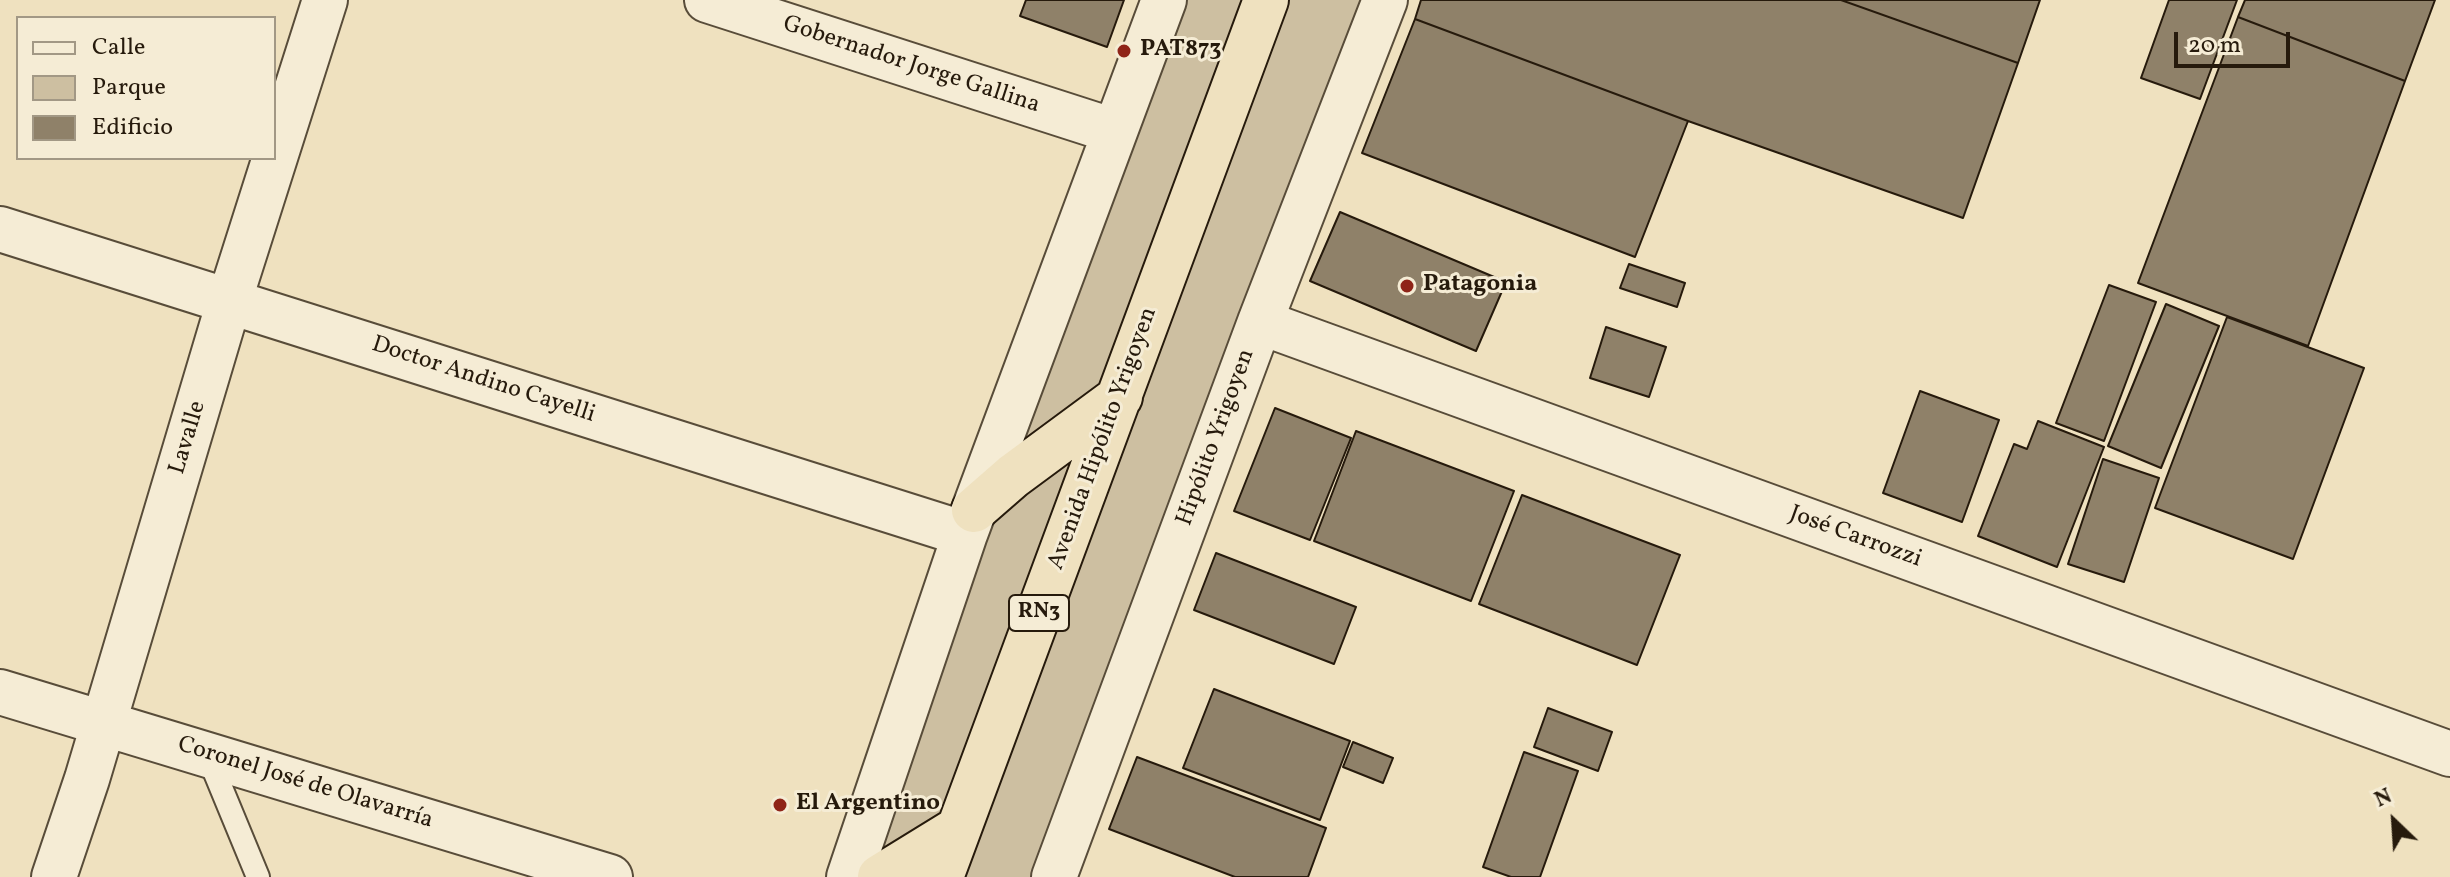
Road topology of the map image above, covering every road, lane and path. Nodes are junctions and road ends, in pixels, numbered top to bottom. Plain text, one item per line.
1 (325, 0) edge
2 (707, 0) edge
3 (1164, 0) edge
4 (1266, 0) edge
5 (1385, 0) edge
6 (1114, 131) junction
7 (276, 154) edge
8 (274, 160) edge
9 (0, 229) edge
10 (229, 302) junction
11 (1260, 322) junction
12 (1120, 397) junction
13 (970, 522) junction
14 (0, 692) edge
15 (104, 723) junction
16 (207, 754) junction
17 (2450, 754) edge
18 (958, 829) junction
19 (545, 869) edge
20 (1064, 874) edge
21 (54, 877) edge
22 (258, 877) edge
23 (610, 877) edge
24 (849, 877) edge
25 (880, 877) edge
26 (941, 877) edge

1 - 7 street, Lavalle
2 - 6 street, Gobernador Jorge Gallina
3 - 6 street
4 - 12 highway, Avenida Hipólito Yrigoyen / RN3
5 - 11 street, Hipólito Yrigoyen
6 - 13 street
8 - 10 street, Lavalle
9 - 10 street, Doctor Andino Cayelli
10 - 13 street, Doctor Andino Cayelli
10 - 15 street, Lavalle
11 - 17 street, José Carrozzi
11 - 20 street, Hipólito Yrigoyen
12 - 13 highway
12 - 18 highway, Avenida Hipólito Yrigoyen / RN3
13 - 24 street
14 - 15 street, Coronel José de Olavarría
15 - 16 street, Coronel José de Olavarría
15 - 21 street, Lavalle
16 - 19 street, Coronel José de Olavarría
16 - 22 lane
18 - 25 highway
18 - 26 highway, Avenida Hipólito Yrigoyen / RN3
19 - 23 street, Coronel José de Olavarría

